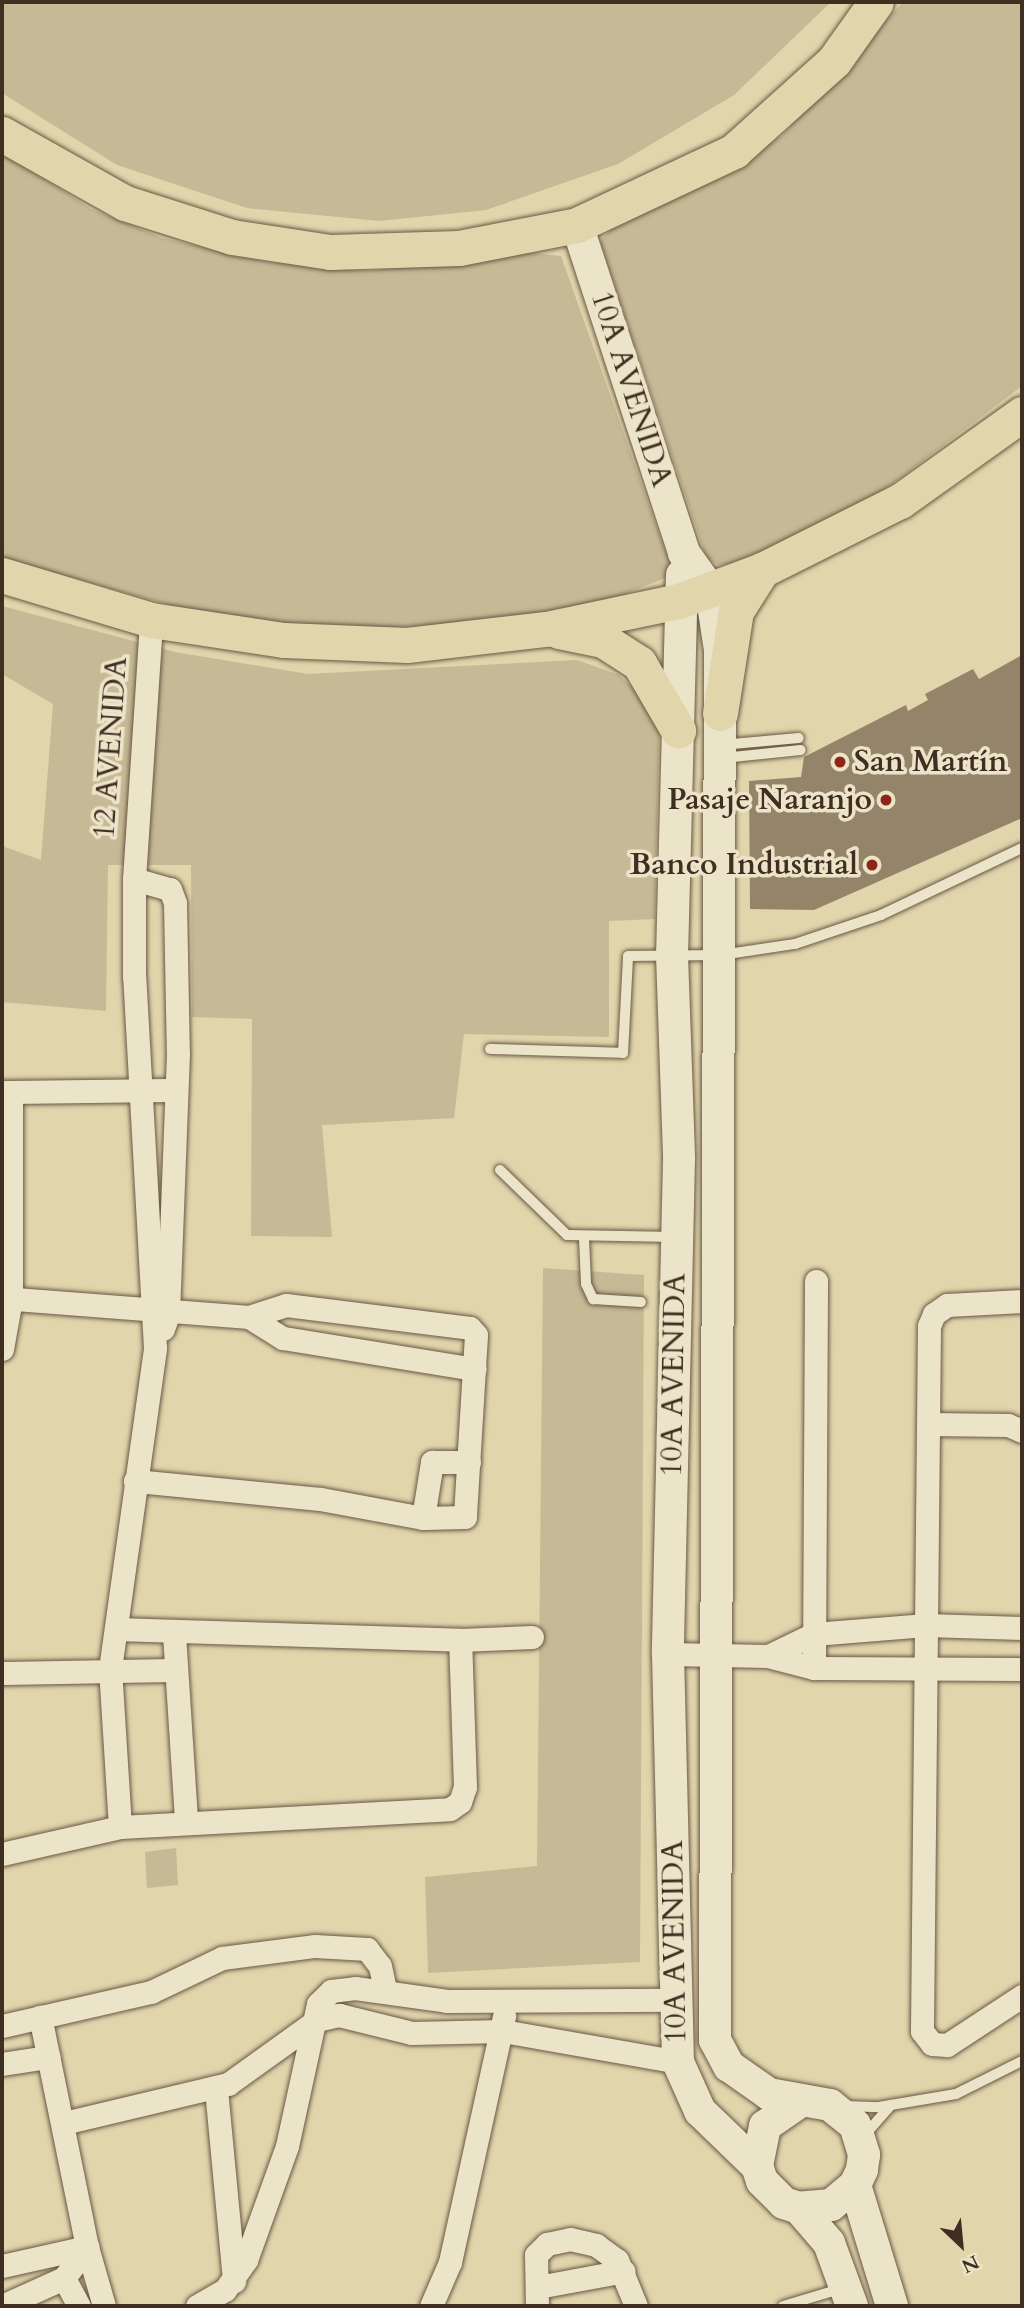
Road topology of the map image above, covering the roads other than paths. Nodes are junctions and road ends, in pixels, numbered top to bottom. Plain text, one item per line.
1 (876, 2) edge
2 (2, 134) edge
3 (577, 225) junction
4 (1022, 414) edge
5 (762, 569) junction
6 (2, 575) edge
7 (695, 596) junction
8 (151, 620) junction
9 (545, 629) junction
10 (678, 730) junction
11 (799, 738) dead end
12 (720, 739) junction
13 (801, 750) dead end
14 (1022, 848) edge
15 (134, 879) junction
16 (672, 955) junction
17 (721, 955) junction
18 (491, 1049) dead end
19 (178, 1053) junction
20 (139, 1055) junction
21 (176, 1090) junction
22 (141, 1091) junction
23 (7, 1092) edge
24 (679, 1159) junction
25 (721, 1160) junction
26 (500, 1170) dead end
27 (677, 1237) junction
28 (584, 1238) junction
29 (816, 1281) dead end
30 (7, 1298) edge
31 (1022, 1301) edge
32 (641, 1302) dead end
33 (161, 1314) junction
34 (248, 1317) junction
35 (2, 1349) edge
36 (475, 1369) junction
37 (928, 1424) junction
38 (1022, 1431) edge
39 (470, 1462) junction
40 (135, 1481) junction
41 (423, 1518) junction
42 (926, 1625) junction
43 (1022, 1628) edge
44 (116, 1629) junction
45 (814, 1633) junction
46 (174, 1634) junction
47 (532, 1637) dead end
48 (460, 1640) junction
49 (668, 1654) junction
50 (716, 1655) junction
51 (768, 1656) junction
52 (814, 1668) junction
53 (925, 1668) junction
54 (110, 1669) junction
55 (1022, 1669) edge
56 (174, 1670) junction
57 (2, 1672) edge
58 (186, 1821) junction
59 (120, 1827) junction
60 (2, 1854) edge
61 (385, 1990) junction
62 (1022, 1996) edge
63 (676, 2000) junction
64 (447, 2001) junction
65 (505, 2003) junction
66 (40, 2017) junction
67 (317, 2020) junction
68 (2, 2026) edge
69 (503, 2031) junction
70 (445, 2032) junction
71 (48, 2057) junction
72 (1022, 2061) edge
73 (678, 2062) junction
74 (2, 2064) edge
75 (216, 2089) junction
76 (798, 2103) junction
77 (830, 2105) junction
78 (891, 2105) junction
79 (64, 2123) junction
80 (862, 2139) junction
81 (757, 2166) junction
82 (855, 2185) junction
83 (799, 2208) junction
84 (88, 2247) junction
85 (2, 2266) edge
86 (624, 2271) junction
87 (64, 2277) junction
88 (233, 2281) junction
89 (538, 2297) edge
90 (849, 2297) edge
91 (2, 2306) edge
92 (79, 2306) edge
93 (104, 2306) edge
94 (197, 2306) edge
95 (431, 2306) edge
96 (636, 2306) edge
97 (783, 2306) edge
98 (892, 2306) edge

1 - 3 main road
2 - 3 main road
3 - 7 street, 10A AVENIDA
4 - 5 main road
5 - 7 main road
5 - 12 main road
6 - 8 main road
7 - 9 main road
7 - 10 street, 10A AVENIDA
7 - 12 street, 10A AVENIDA
8 - 9 main road
8 - 15 street, 12 AVENIDA
9 - 10 main road
10 - 16 street, 10A AVENIDA
11 - 12 lane
12 - 13 lane
12 - 17 street, 10A AVENIDA
14 - 17 lane
15 - 19 street, 12 AVENIDA
15 - 20 street, 12 AVENIDA
16 - 17 lane
16 - 18 lane
16 - 24 street, 10A AVENIDA
17 - 25 street, 10A AVENIDA
19 - 20 street
19 - 21 street
20 - 22 street, 12 AVENIDA
21 - 22 street
21 - 33 street
22 - 23 street
22 - 33 street, 12 AVENIDA
23 - 30 street
24 - 25 street
24 - 27 street, 10A AVENIDA
25 - 50 street, 10A AVENIDA
26 - 28 lane
27 - 28 lane
27 - 49 street, 10A AVENIDA
28 - 32 lane
29 - 45 street
30 - 33 street
30 - 35 street
31 - 37 street
33 - 34 street
33 - 40 street
34 - 36 street
34 - 36 street
36 - 39 street
37 - 38 street
37 - 42 street
39 - 41 street
39 - 41 street
40 - 41 street
40 - 44 street
42 - 43 street
42 - 45 street
42 - 53 street
44 - 46 street
44 - 54 street
45 - 51 street
45 - 52 street
46 - 48 street
46 - 56 street
47 - 48 street
48 - 58 street
49 - 50 street
49 - 63 street, 10A AVENIDA
50 - 51 street
50 - 76 street, 10A AVENIDA
51 - 52 street
52 - 53 street
53 - 55 street
53 - 62 street
54 - 56 street
54 - 57 street
54 - 59 street
56 - 58 street
58 - 59 street
59 - 60 street
61 - 64 street
61 - 66 street
61 - 67 street
63 - 65 street
63 - 73 street, 10A AVENIDA
64 - 65 street
64 - 70 street
65 - 69 street
66 - 68 street
66 - 71 street
67 - 70 street
67 - 75 street
67 - 88 street
69 - 70 street
69 - 73 street
69 - 95 street
71 - 74 street
71 - 79 street
72 - 78 lane
73 - 81 street, 10A AVENIDA
75 - 79 street
75 - 88 street
76 - 77 street
76 - 81 street
77 - 78 lane
77 - 80 street
78 - 80 lane
79 - 84 street
80 - 82 street
81 - 83 street
82 - 83 street
82 - 98 street
83 - 90 street
84 - 85 street
84 - 87 street
84 - 93 street
86 - 89 street
86 - 89 street
86 - 96 street
87 - 91 street
87 - 92 street
88 - 94 street
90 - 97 lane

